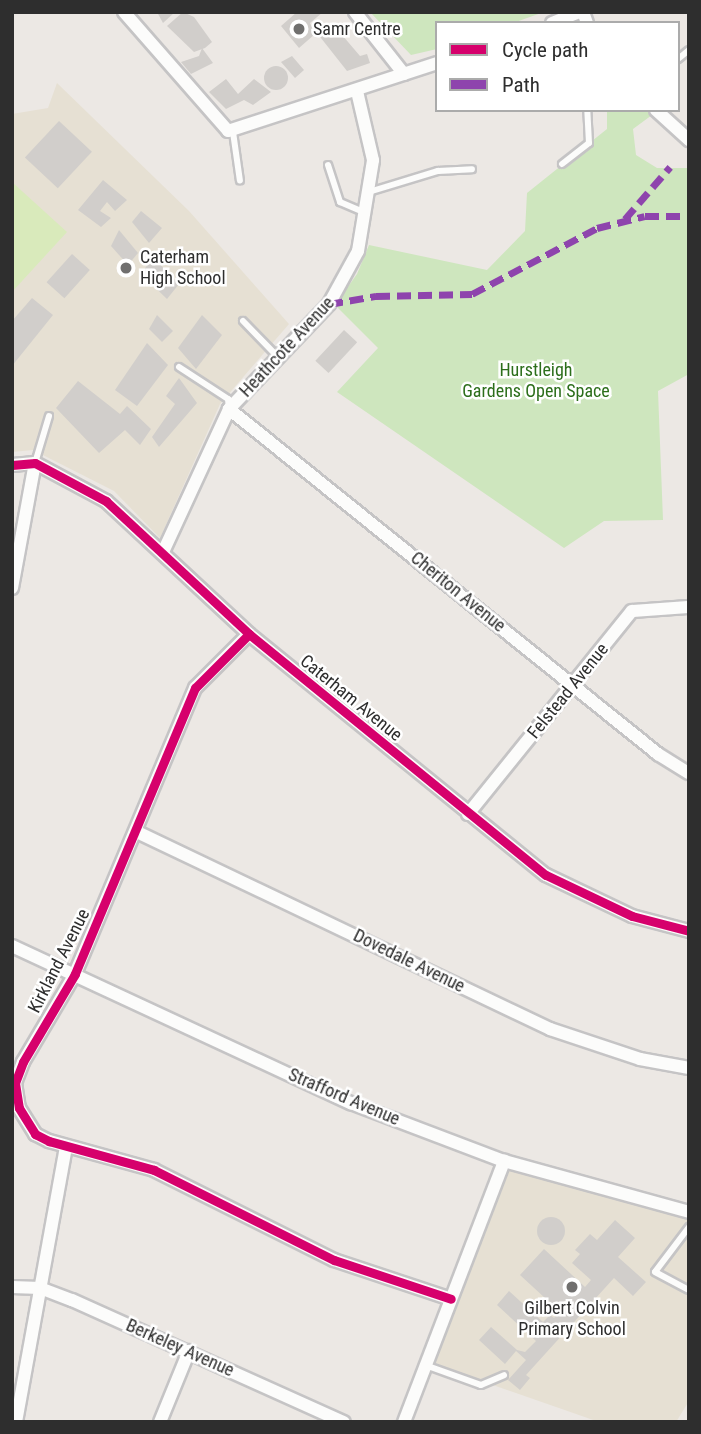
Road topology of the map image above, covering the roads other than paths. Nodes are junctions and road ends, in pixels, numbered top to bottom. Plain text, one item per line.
1 (124, 12) edge
2 (355, 12) edge
3 (581, 12) edge
4 (557, 21) edge
5 (435, 64) edge
6 (404, 74) junction
7 (357, 91) junction
8 (587, 112) edge
9 (658, 112) edge
10 (230, 132) junction
11 (689, 140) edge
12 (562, 164) dead end
13 (328, 165) dead end
14 (471, 169) dead end
15 (240, 181) dead end
16 (372, 191) junction
17 (368, 213) junction
18 (243, 321) dead end
19 (279, 359) junction
20 (179, 368) dead end
21 (229, 409) junction
22 (49, 416) dead end
23 (35, 463) junction
24 (12, 465) edge
25 (163, 552) junction
26 (12, 588) edge
27 (689, 607) edge
28 (249, 634) junction
29 (574, 685) junction
30 (689, 773) edge
31 (468, 814) junction
32 (137, 832) junction
33 (689, 931) edge
34 (12, 946) edge
35 (75, 974) junction
36 (689, 1068) edge
37 (66, 1147) junction
38 (504, 1161) junction
39 (689, 1212) edge
40 (689, 1227) edge
41 (12, 1287) edge
42 (40, 1288) junction
43 (689, 1290) edge
44 (451, 1300) junction
45 (189, 1351) junction
46 (425, 1365) junction
47 (504, 1375) dead end
48 (320, 1417) edge
49 (16, 1422) edge
50 (160, 1422) edge
51 (344, 1422) edge
52 (404, 1422) edge

1 - 10 street
2 - 6 street
3 - 4 street
5 - 6 street
6 - 7 street
7 - 10 street
7 - 16 street, Heathcote Avenue
8 - 12 lane
9 - 11 street
10 - 15 lane
13 - 17 lane
14 - 16 lane
16 - 17 street, Heathcote Avenue
17 - 19 street, Heathcote Avenue
18 - 19 lane
19 - 21 street, Heathcote Avenue
20 - 21 lane
21 - 25 street, Heathcote Avenue
21 - 29 street, Cheriton Avenue
22 - 23 lane
23 - 24 street
23 - 25 street, Caterham Avenue
23 - 26 street
25 - 28 street, Caterham Avenue
27 - 29 street, Felstead Avenue
28 - 31 street, Caterham Avenue
28 - 32 street, Kirkland Avenue
29 - 30 street, Cheriton Avenue
29 - 31 street, Felstead Avenue
31 - 33 street, Caterham Avenue
32 - 35 street, Kirkland Avenue
32 - 36 street, Dovedale Avenue
34 - 35 street, Strafford Avenue
35 - 37 street, Kirkland Avenue
35 - 38 street, Strafford Avenue
37 - 42 street
37 - 44 street, Kirkland Avenue
38 - 39 street, Strafford Avenue
38 - 44 street
40 - 43 lane
41 - 42 street, Berkeley Avenue
42 - 45 street, Berkeley Avenue
42 - 49 street
44 - 46 street
45 - 48 street, Berkeley Avenue
45 - 50 street
46 - 47 lane
46 - 52 street
48 - 51 street, Berkeley Avenue

